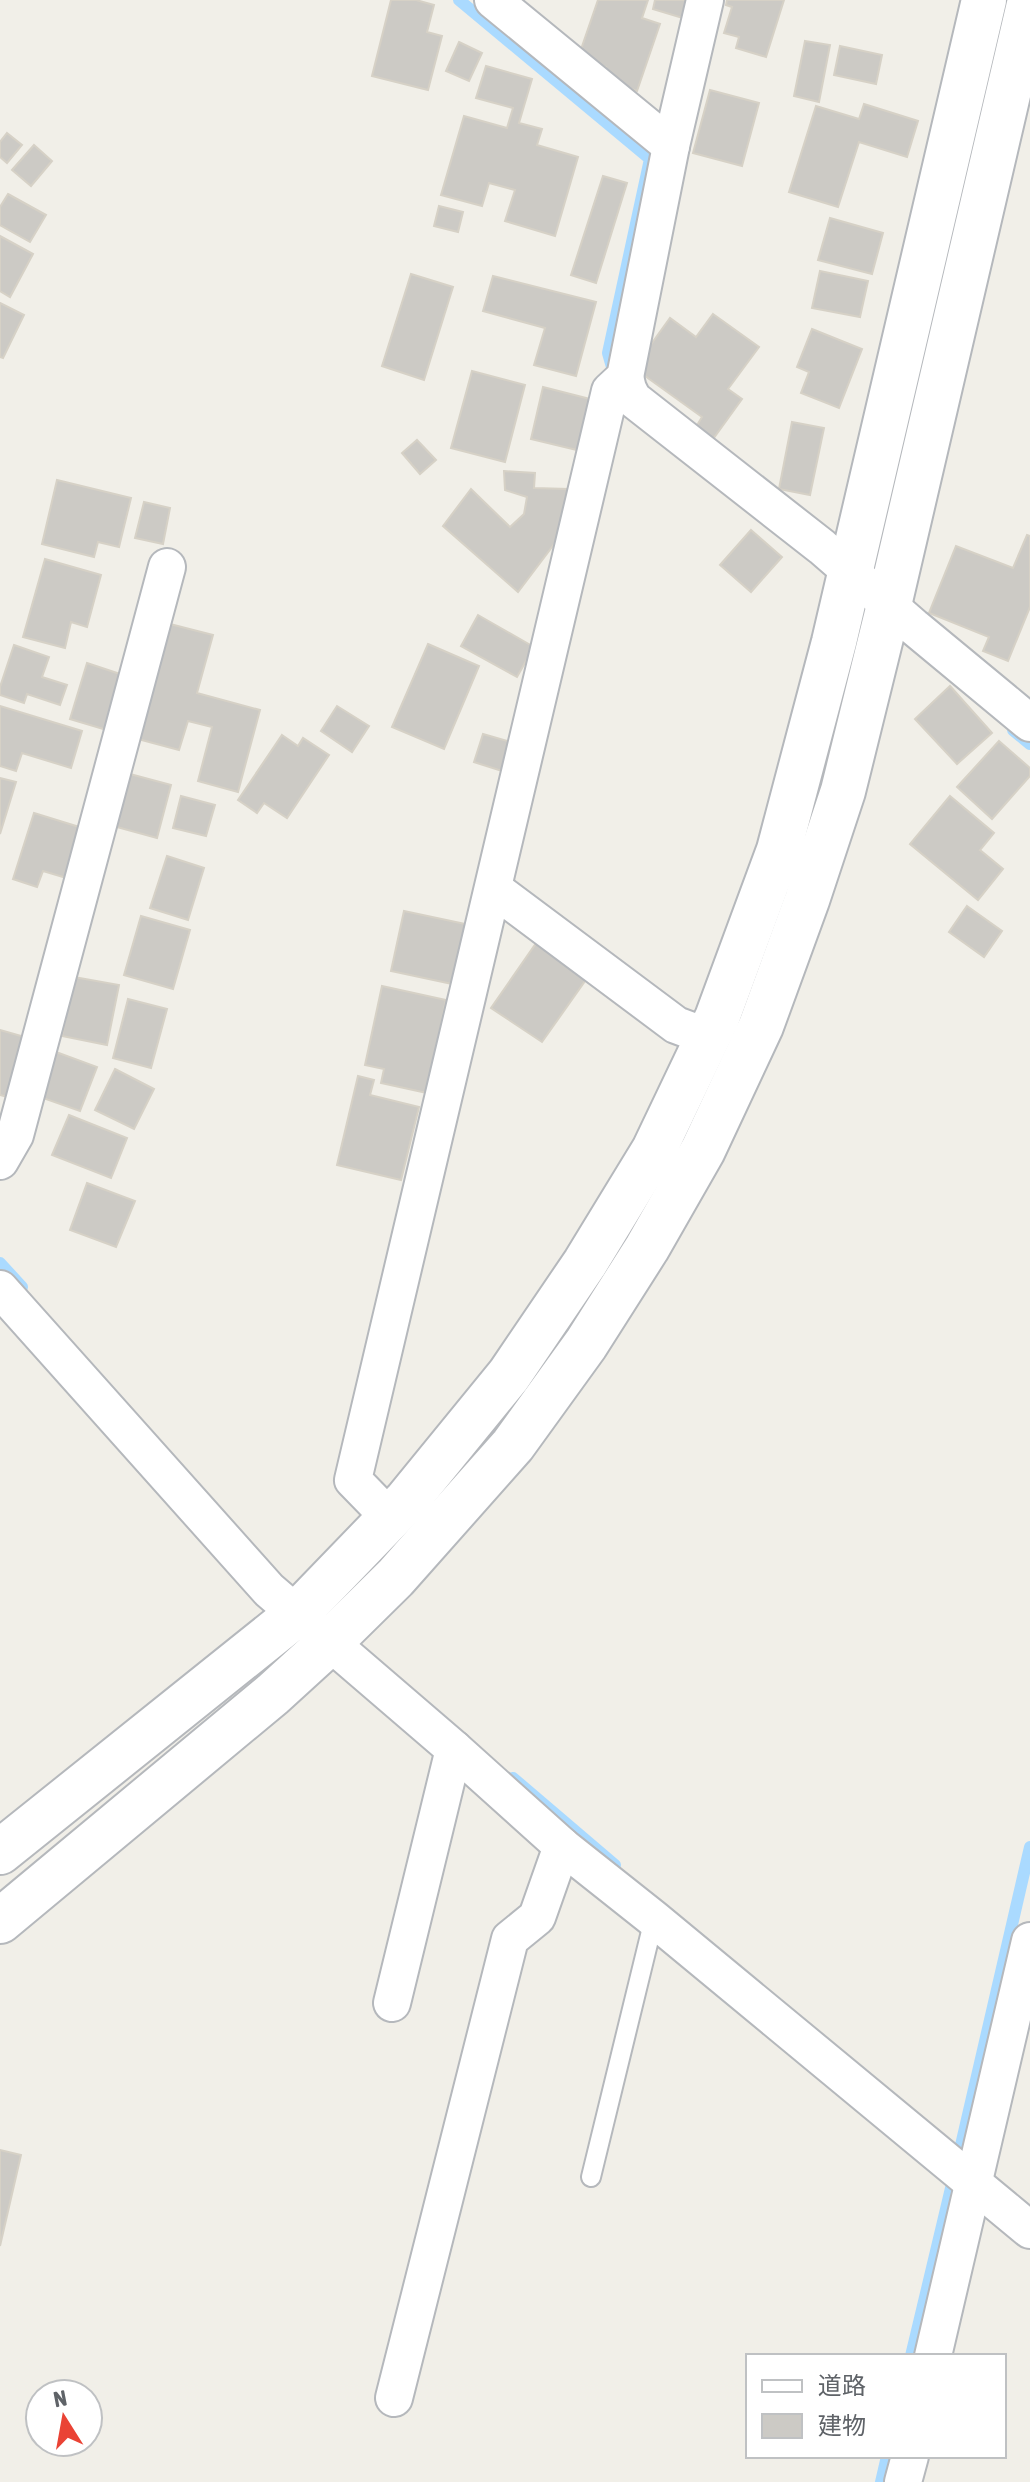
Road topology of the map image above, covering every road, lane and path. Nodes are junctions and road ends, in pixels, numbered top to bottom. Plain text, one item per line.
1 (493, 0) edge
2 (705, 0) edge
3 (984, 0) edge
4 (1030, 0) edge
5 (671, 146) junction
6 (619, 383) junction
7 (167, 567) dead end
8 (850, 572) junction
9 (889, 605) junction
10 (1030, 723) edge
11 (494, 889) junction
12 (708, 1037) junction
13 (0, 1161) edge
14 (1, 1294) edge
15 (390, 1518) junction
16 (297, 1614) junction
17 (330, 1642) junction
18 (454, 1749) junction
19 (562, 1846) junction
20 (0, 1852) edge
21 (654, 1919) junction
22 (0, 1921) edge
23 (1030, 1941) edge
24 (392, 2003) dead end
25 (1016, 2068) edge
26 (977, 2172) junction
27 (591, 2177) dead end
28 (1030, 2230) edge
29 (933, 2354) edge
30 (394, 2398) dead end
31 (909, 2458) edge
32 (903, 2482) edge

1 - 5 street
2 - 5 street
3 - 8 street
4 - 9 street
5 - 6 street
6 - 8 street
6 - 11 street
7 - 13 street
8 - 9 street
8 - 12 street
9 - 10 street
9 - 17 street
11 - 12 street
11 - 15 street
12 - 15 street
14 - 16 street
15 - 16 street
16 - 17 street
16 - 20 street
17 - 18 street
17 - 22 street
18 - 19 street
18 - 24 street
19 - 21 street
19 - 30 street
21 - 26 street
21 - 27 lane
23 - 25 street
25 - 26 street
26 - 28 street
26 - 29 street
31 - 32 street

